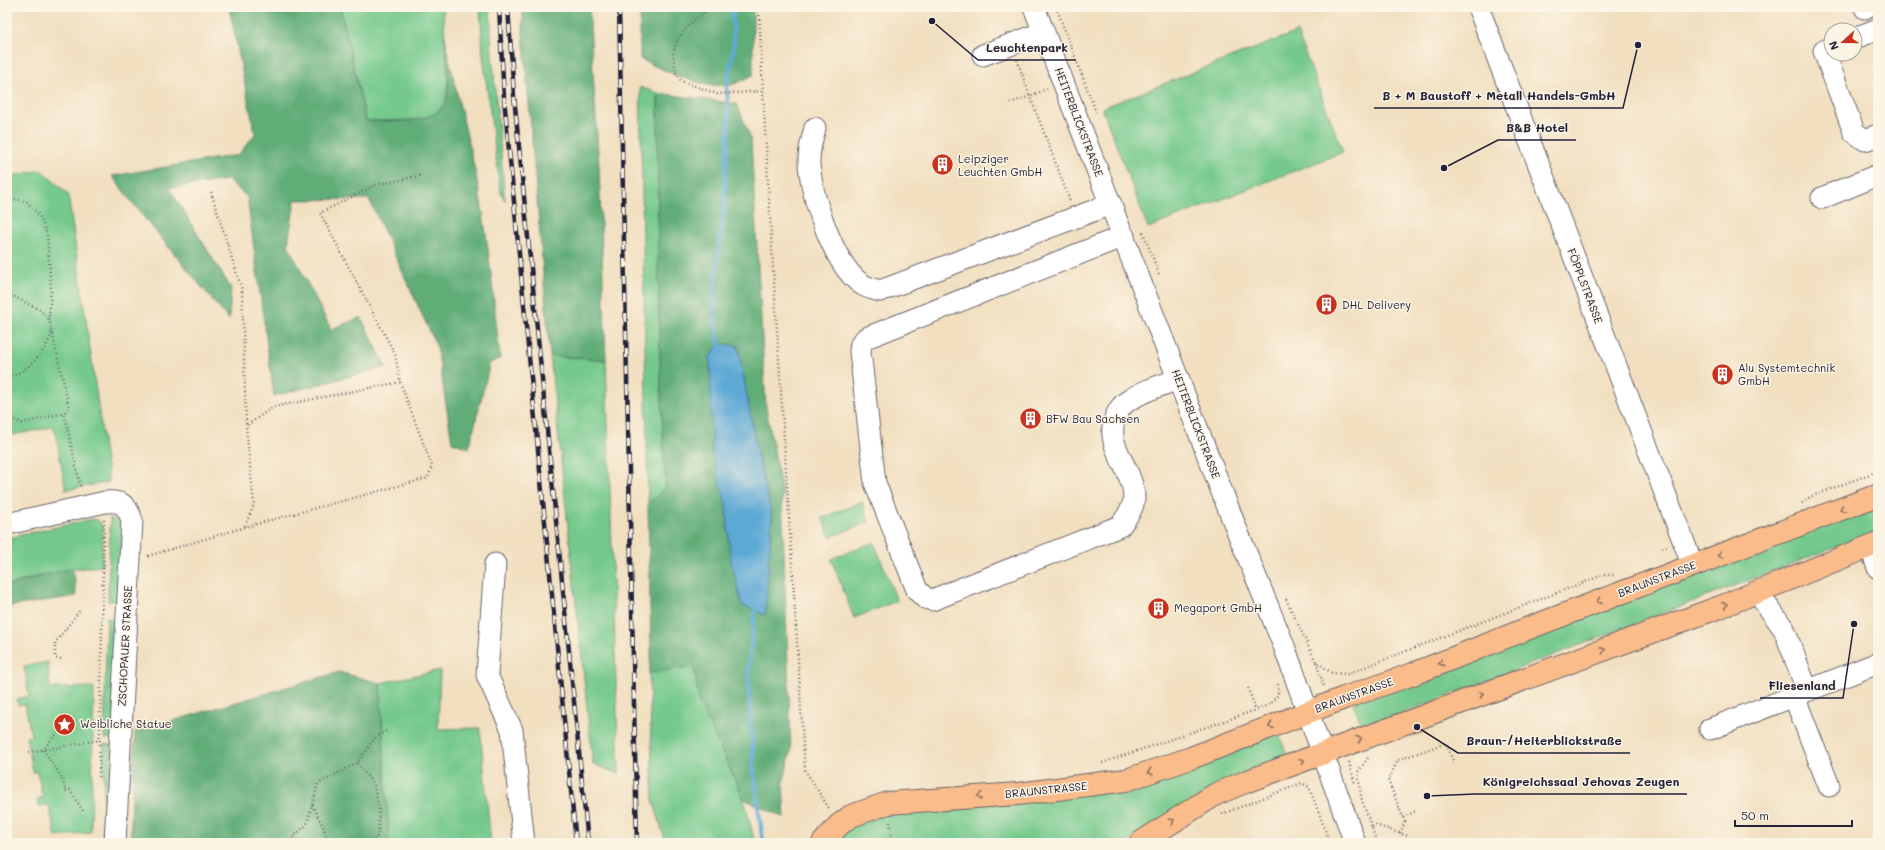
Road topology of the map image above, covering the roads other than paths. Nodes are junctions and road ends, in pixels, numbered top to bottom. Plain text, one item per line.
1 (1034, 7) edge
2 (1478, 7) edge
3 (1878, 29) edge
4 (1044, 32) junction
5 (1863, 35) edge
6 (983, 55) dead end
7 (1828, 62) edge
8 (815, 128) dead end
9 (1878, 135) edge
10 (1878, 175) edge
11 (1822, 198) dead end
12 (1111, 204) junction
13 (1132, 231) junction
14 (1179, 379) junction
15 (1878, 495) edge
16 (7, 524) edge
17 (1874, 544) edge
18 (495, 564) dead end
19 (1692, 566) junction
20 (1878, 568) edge
21 (1758, 592) junction
22 (1878, 663) edge
23 (1800, 693) junction
24 (1308, 712) junction
25 (1710, 729) dead end
26 (1322, 753) junction
27 (1829, 786) dead end
28 (115, 843) edge
29 (524, 843) edge
30 (823, 843) edge
31 (1140, 843) edge
32 (1355, 843) edge

1 - 4 street, HEITERBLICKSTRASSE
2 - 19 street, FÖPPLSTRASSE
3 - 5 street
4 - 6 street
4 - 12 street, HEITERBLICKSTRASSE
7 - 9 street
8 - 12 street
10 - 11 street
12 - 13 street, HEITERBLICKSTRASSE
13 - 14 street, HEITERBLICKSTRASSE
13 - 14 street
14 - 24 street, HEITERBLICKSTRASSE
15 -> 19 main road, BRAUNSTRASSE
16 - 28 street, ZSCHOPAUER STRASSE
17 - 20 street
17 - 21 main road
18 - 29 street
19 -> 24 main road, BRAUNSTRASSE
21 - 23 street
26 -> 21 main road
22 - 23 street
23 - 25 street
23 - 27 street
24 - 26 street, HEITERBLICKSTRASSE
24 -> 30 main road, BRAUNSTRASSE
31 -> 26 main road
26 - 32 street, HEITERBLICKSTRASSE

